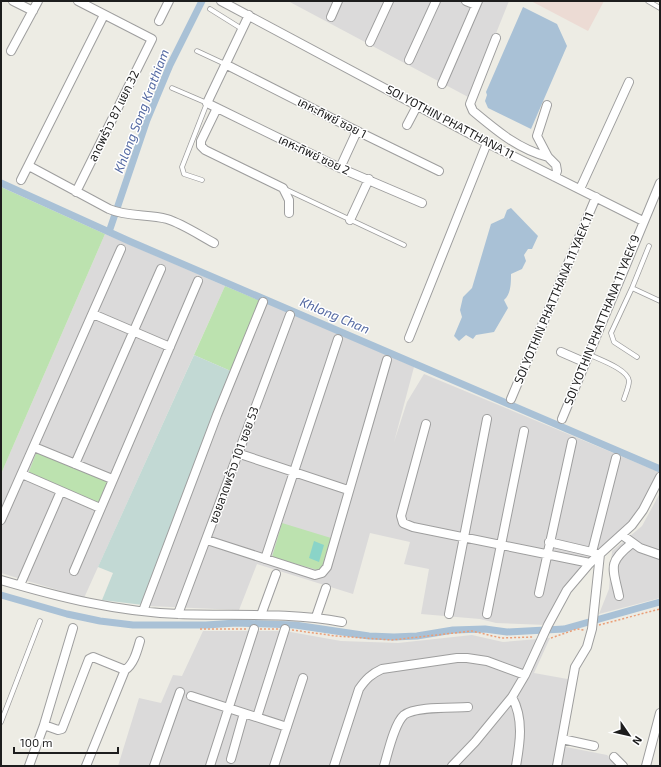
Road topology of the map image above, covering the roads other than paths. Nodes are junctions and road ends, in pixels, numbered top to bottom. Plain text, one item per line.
1 (14, 1) edge
2 (38, 1) edge
3 (78, 1) edge
4 (169, 1) edge
5 (221, 1) edge
6 (338, 1) edge
7 (389, 1) edge
8 (436, 1) edge
9 (466, 1) edge
10 (648, 1) edge
11 (477, 3) edge
12 (660, 8) edge
13 (210, 9) dead end
14 (33, 11) junction
15 (104, 15) junction
16 (249, 15) junction
17 (331, 17) dead end
18 (159, 21) dead end
19 (242, 29) junction
20 (496, 38) dead end
21 (370, 42) dead end
22 (11, 51) dead end
23 (198, 51) dead end
24 (409, 60) dead end
25 (225, 64) junction
26 (629, 82) dead end
27 (442, 84) dead end
28 (172, 88) dead end
29 (207, 103) junction
30 (547, 105) dead end
31 (417, 106) junction
32 (217, 108) junction
33 (407, 126) dead end
34 (357, 131) junction
35 (487, 143) junction
36 (548, 157) junction
37 (29, 166) junction
38 (340, 168) junction
39 (440, 171) dead end
40 (555, 177) junction
41 (369, 179) junction
42 (21, 180) dead end
43 (202, 180) dead end
44 (660, 183) edge
45 (283, 188) junction
46 (580, 189) junction
47 (76, 192) junction
48 (596, 197) junction
49 (422, 203) dead end
50 (289, 213) dead end
51 (350, 220) junction
52 (643, 221) junction
53 (214, 243) dead end
54 (404, 245) dead end
55 (649, 246) dead end
56 (121, 249) dead end
57 (161, 269) dead end
58 (198, 281) dead end
59 (632, 288) junction
60 (660, 301) edge
61 (263, 302) dead end
62 (93, 314) junction
63 (290, 316) dead end
64 (134, 332) junction
65 (409, 338) dead end
66 (338, 339) dead end
67 (170, 347) junction
68 (561, 352) dead end
69 (588, 354) junction
70 (637, 357) dead end
71 (387, 360) dead end
72 (584, 362) junction
73 (512, 399) dead end
74 (624, 399) dead end
75 (488, 419) dead end
76 (562, 419) dead end
77 (426, 424) dead end
78 (524, 431) dead end
79 (572, 442) dead end
80 (34, 447) junction
81 (237, 453) junction
82 (616, 458) dead end
83 (75, 464) junction
84 (293, 472) junction
85 (22, 474) junction
86 (660, 478) edge
87 (112, 479) junction
88 (348, 490) junction
89 (61, 491) junction
90 (100, 508) junction
91 (1, 520) edge
92 (622, 536) junction
93 (464, 537) junction
94 (207, 540) junction
95 (550, 542) junction
96 (501, 544) junction
97 (631, 544) junction
98 (596, 553) junction
99 (547, 554) junction
100 (660, 555) edge
101 (265, 559) junction
102 (590, 563) junction
103 (74, 571) dead end
104 (276, 574) dead end
105 (1, 580) edge
106 (20, 585) junction
107 (326, 588) dead end
108 (539, 593) dead end
109 (619, 596) dead end
110 (143, 611) junction
111 (178, 614) junction
112 (449, 614) dead end
113 (487, 614) dead end
114 (261, 615) junction
115 (316, 617) junction
116 (40, 621) dead end
117 (342, 622) dead end
118 (73, 628) dead end
119 (254, 629) road end
120 (285, 629) road end
121 (140, 641) dead end
122 (125, 670) junction
123 (525, 675) junction
124 (303, 678) dead end
125 (180, 692) dead end
126 (191, 696) dead end
127 (512, 697) junction
128 (468, 707) dead end
129 (228, 709) junction
130 (660, 713) edge
131 (244, 714) junction
132 (257, 717) junction
133 (1, 722) edge
134 (44, 725) junction
135 (286, 727) junction
136 (562, 739) junction
137 (594, 746) dead end
138 (614, 757) dead end
139 (231, 759) dead end
140 (29, 766) edge
141 (86, 766) edge
142 (154, 766) edge
143 (210, 766) edge
144 (274, 766) edge
145 (334, 766) edge
146 (384, 766) edge
147 (452, 766) edge
148 (516, 766) edge
149 (558, 766) edge
150 (623, 766) edge
151 (646, 766) edge

1 - 14 street
2 - 14 street
3 - 15 street
4 - 18 street
5 - 16 street, SOI YOTHIN PHATTHANA 11
6 - 17 street
7 - 21 street
8 - 24 street
9 - 11 street
10 - 12 lane
11 - 27 street
13 - 19 lane
14 - 22 street
15 - 37 street
15 - 47 street, ลาดพร้าว 87 แยก 32
16 - 19 street
16 - 31 street, SOI YOTHIN PHATTHANA 11
19 - 25 street
20 - 36 street
23 - 25 lane
25 - 29 street
25 - 34 street, เคหะทิพย์ ซอย 1
26 - 46 street
28 - 29 lane
29 - 32 street, เคหะทิพย์ ซอย 2
29 - 43 lane
30 - 36 street
31 - 33 street
31 - 35 street, SOI YOTHIN PHATTHANA 11
32 - 38 street, เคหะทิพย์ ซอย 2
32 - 45 street
34 - 38 street
34 - 39 street, เคหะทิพย์ ซอย 1
35 - 40 street, SOI YOTHIN PHATTHANA 11
35 - 65 street
36 - 40 street
37 - 42 street
37 - 47 street
38 - 41 street, เคหะทิพย์ ซอย 2
40 - 46 street, SOI YOTHIN PHATTHANA 11
41 - 49 street, เคหะทิพย์ ซอย 2
41 - 51 street
44 - 52 street
45 - 50 street
45 - 51 lane
46 - 48 street, SOI YOTHIN PHATTHANA 11
47 - 53 street
48 - 52 street, SOI YOTHIN PHATTHANA 11
48 - 73 street, SOI YOTHIN PHATTHANA 11 YAEK 11
51 - 54 lane
52 - 69 street, SOI YOTHIN PHATTHANA 11 YAEK 9
55 - 59 lane
56 - 62 street
57 - 64 street
58 - 67 street
59 - 60 lane
59 - 70 lane
61 - 110 street
62 - 64 street
62 - 80 street
63 - 81 street, ซอยลาดพร้าว 101 ซอย 53
64 - 67 street
64 - 83 street
66 - 84 street
67 - 87 street
68 - 72 street
69 - 72 street, SOI YOTHIN PHATTHANA 11 YAEK 9
69 - 74 lane
71 - 88 street
72 - 76 street, SOI YOTHIN PHATTHANA 11 YAEK 9
75 - 93 street
77 - 93 street
78 - 96 street
79 - 95 street
80 - 83 street
80 - 85 street
81 - 84 street
81 - 94 street, ซอยลาดพร้าว 101 ซอย 53
82 - 98 street
83 - 87 street
84 - 88 street
84 - 101 street
85 - 89 street
85 - 91 street
86 - 92 street
87 - 90 street
88 - 101 street
89 - 90 street
89 - 106 street
90 - 103 street
92 - 97 street
92 - 98 street
93 - 96 street
93 - 112 street
94 - 101 street
94 - 111 street, ซอยลาดพร้าว 101 ซอย 53
95 - 98 street
95 - 99 street
96 - 99 street
96 - 113 street
97 - 100 street
97 - 109 street
98 - 102 street
98 - 136 street
99 - 102 street
99 - 108 street
102 - 123 street
104 - 114 street
105 - 106 street
106 - 110 street
107 - 115 street
110 - 111 street
111 - 114 street
114 - 115 street
115 - 117 street
116 - 133 lane
118 - 134 street
119 - 129 street
120 - 132 street
121 - 122 street
122 - 134 street
122 - 141 street
123 - 127 street
123 - 145 street
124 - 135 street
125 - 142 street
126 - 129 street
127 - 147 street
127 - 148 street
128 - 146 street
129 - 131 street
129 - 143 street
130 - 151 street
131 - 132 street
131 - 139 street
132 - 135 street
134 - 140 street
135 - 144 street
136 - 137 street
136 - 149 street
138 - 150 street

